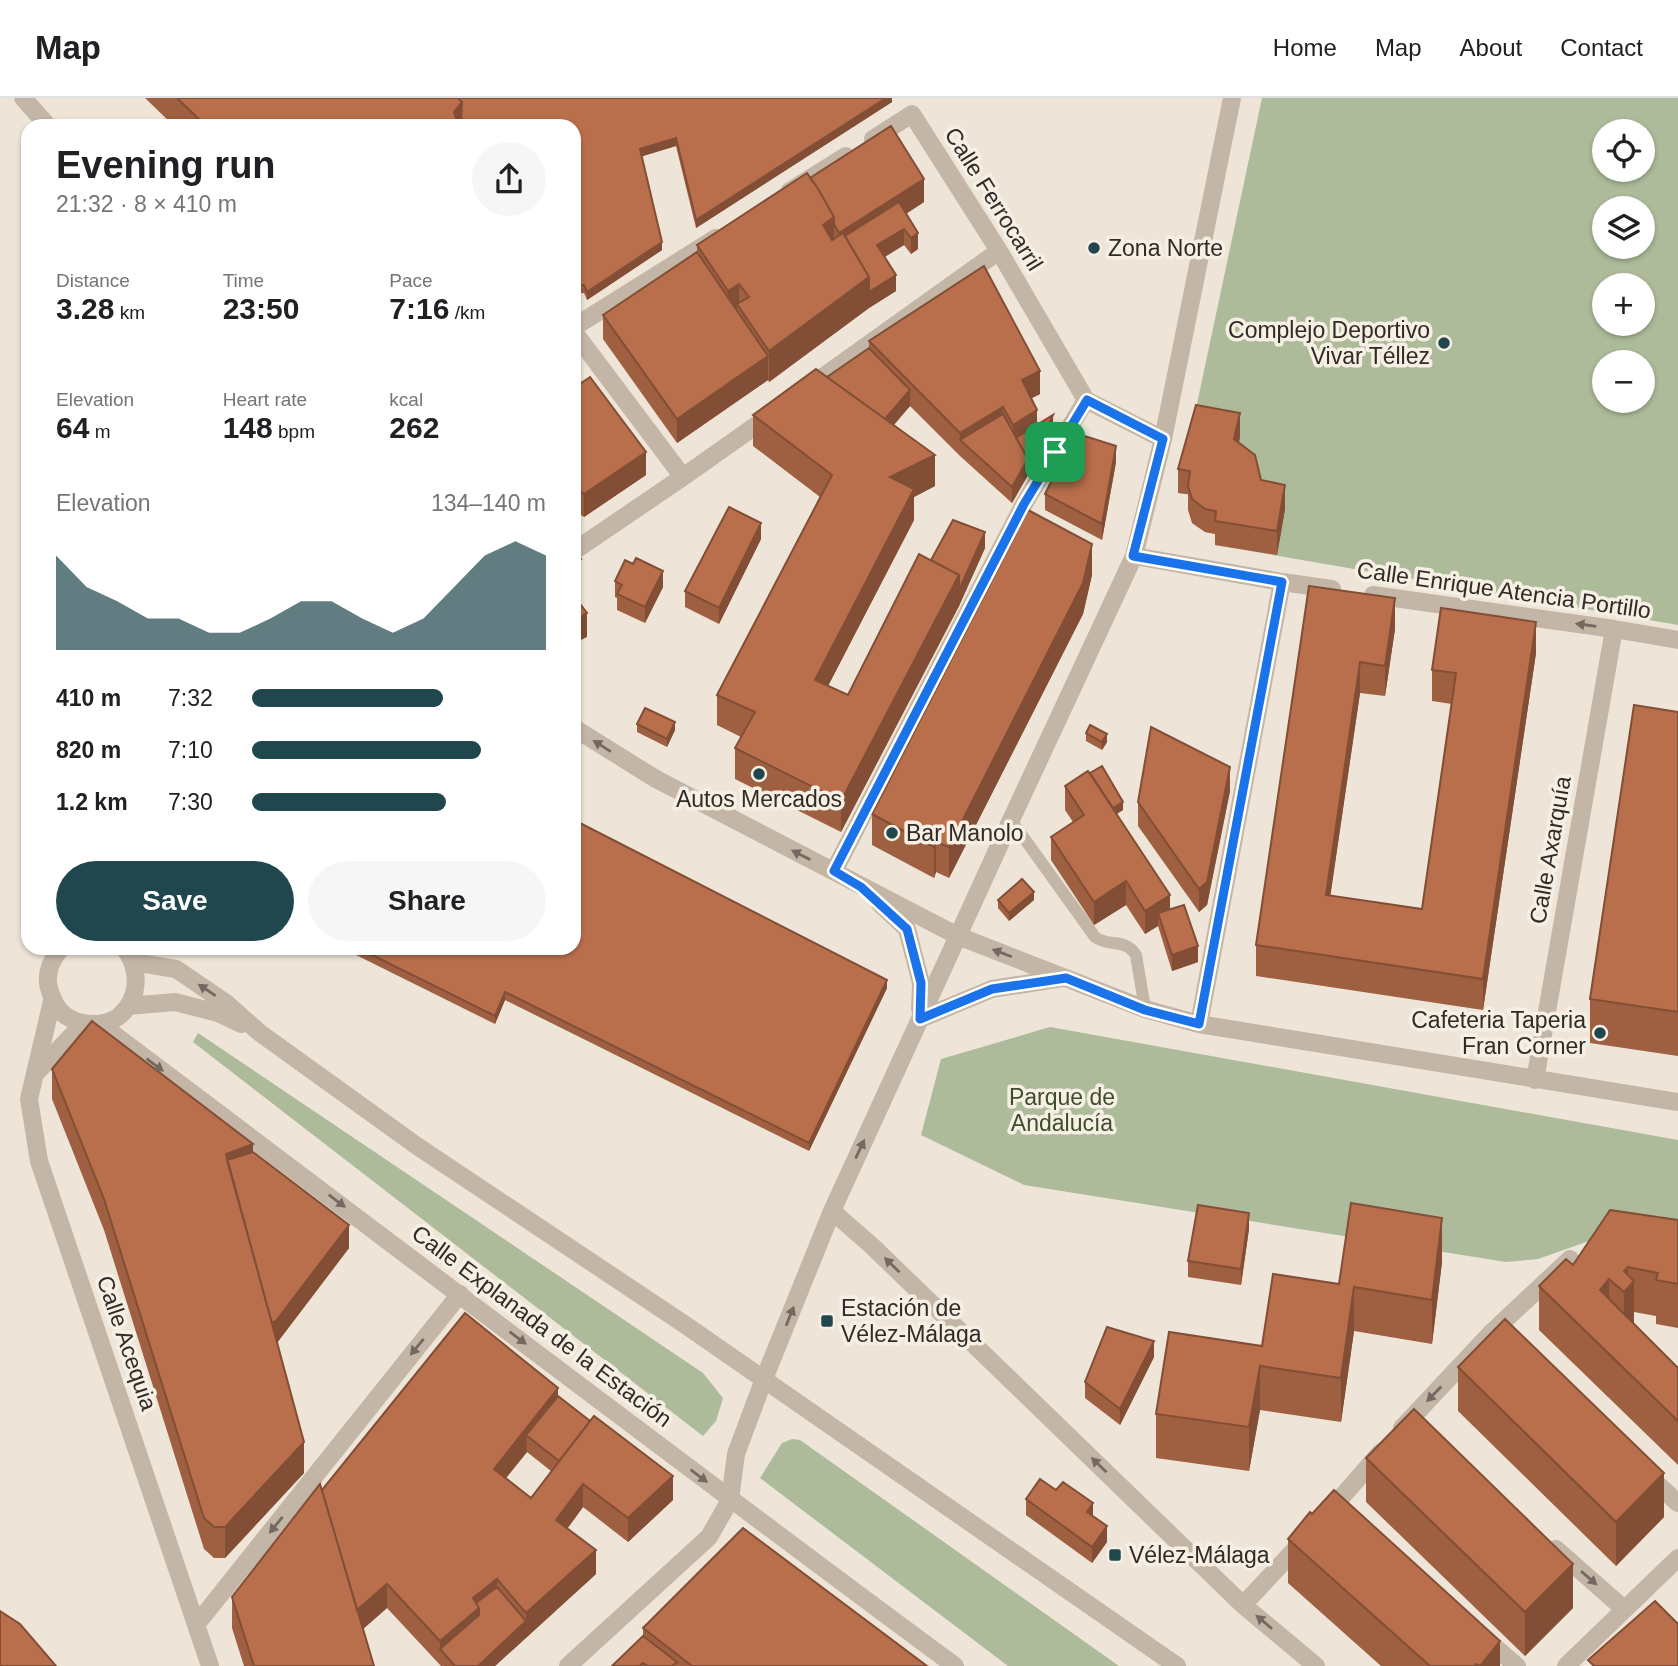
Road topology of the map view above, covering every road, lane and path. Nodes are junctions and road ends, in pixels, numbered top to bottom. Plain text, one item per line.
1 (23, 98) edge
2 (1232, 98) edge
3 (41, 119) edge
4 (772, 202) edge
5 (725, 232) edge
6 (999, 251) junction
7 (581, 325) edge
8 (581, 339) edge
9 (1087, 400) junction
10 (1163, 439) junction
11 (683, 477) junction
12 (581, 546) edge
13 (1133, 556) junction
14 (1282, 582) junction
15 (1614, 629) junction
16 (1678, 640) edge
17 (581, 732) edge
18 (1011, 820) junction
19 (834, 871) junction
20 (861, 887) junction
21 (958, 936) junction
22 (55, 955) edge
23 (129, 955) edge
24 (1066, 978) junction
25 (52, 1001) junction
26 (128, 1006) junction
27 (1145, 1010) junction
28 (920, 1019) junction
29 (92, 1024) junction
30 (1199, 1024) junction
31 (260, 1033) junction
32 (36, 1074) junction
33 (1535, 1080) junction
34 (1678, 1102) edge
35 (832, 1212) junction
36 (1570, 1259) edge
37 (460, 1294) junction
38 (764, 1379) junction
39 (1639, 1467) edge
40 (730, 1500) junction
41 (1678, 1503) edge
42 (1542, 1537) edge
43 (1678, 1558) edge
44 (1243, 1605) junction
45 (1625, 1609) junction
46 (1466, 1622) edge
47 (196, 1625) junction
48 (209, 1666) edge
49 (568, 1666) edge
50 (955, 1666) edge
51 (1177, 1666) edge
52 (1316, 1666) edge
53 (1517, 1666) edge
54 (1566, 1666) edge

1 - 3 street
2 - 10 street
4 - 6 street, Calle Ferrocarril
5 - 7 street
6 - 9 street, Calle Ferrocarril
6 - 11 street
8 - 11 street
9 - 10 street
9 - 19 street
10 - 13 street
11 - 12 street
13 - 14 street, Calle Enrique Atencia Portillo
13 - 18 street
15 -> 14 street, Calle Enrique Atencia Portillo
14 - 30 street
15 - 16 street, Calle Enrique Atencia Portillo
15 - 33 street, Calle Axarquía
19 -> 17 street
18 - 21 street
18 - 27 lane
19 - 20 street
20 - 21 street
20 - 28 street
24 -> 21 street
21 - 28 street
22 - 25 street, Calle Acequia
23 - 26 street
31 -> 23 street
24 - 27 street
24 - 28 street
25 - 29 street, Calle Explanada de la Estación
25 - 32 street, Calle Acequia
26 - 29 street
26 - 31 street
27 - 30 street
35 -> 28 street
29 - 32 street
29 -> 37 street, Calle Explanada de la Estación
30 - 33 street
31 - 38 street
32 - 47 street, Calle Acequia
33 - 34 street
38 -> 35 street
44 -> 35 street
36 -> 44 street
37 -> 40 street, Calle Explanada de la Estación
37 -> 47 street
38 - 40 street
38 - 51 street
39 - 41 street
40 - 49 street
40 - 50 street, Calle Explanada de la Estación
42 -> 45 street
43 - 45 street
52 -> 44 street
45 - 54 street
46 - 53 street
47 - 48 street, Calle Acequia

